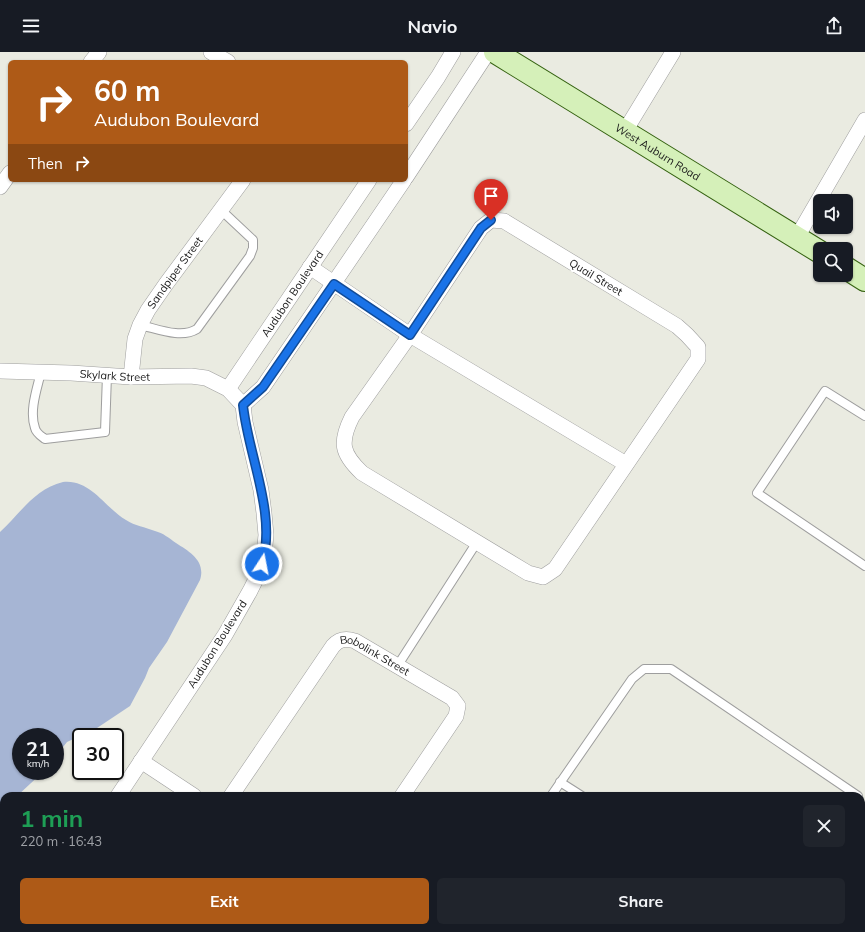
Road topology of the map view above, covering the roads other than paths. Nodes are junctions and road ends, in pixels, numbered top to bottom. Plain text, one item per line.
1 (211, 52) edge
2 (453, 52) edge
3 (488, 52) edge
4 (495, 52) edge
5 (673, 52) edge
6 (225, 60) edge
7 (865, 120) edge
8 (408, 121) edge
9 (625, 131) junction
10 (408, 172) edge
11 (8, 176) edge
12 (242, 182) edge
13 (367, 182) edge
14 (401, 182) edge
15 (0, 186) edge
16 (221, 210) junction
17 (797, 238) junction
18 (813, 248) edge
19 (310, 268) junction
20 (853, 272) edge
21 (865, 280) edge
22 (334, 284) junction
23 (140, 325) junction
24 (410, 335) junction
25 (0, 371) edge
26 (41, 372) junction
27 (107, 375) junction
28 (131, 377) junction
29 (228, 389) junction
30 (243, 405) junction
31 (865, 416) edge
32 (626, 464) junction
33 (477, 542) junction
34 (865, 566) edge
35 (398, 666) junction
36 (142, 761) junction
37 (560, 782) junction
38 (121, 792) edge
39 (188, 792) edge
40 (234, 792) edge
41 (405, 792) edge
42 (554, 792) edge
43 (576, 792) edge
44 (852, 792) edge

1 - 6 street
2 - 8 street
3 - 10 street
4 - 9 main road, West Auburn Road
5 - 9 street
7 - 17 street
9 - 17 main road, West Auburn Road
11 - 15 street
12 - 16 street, Sandpiper Street
13 - 19 street, Audubon Boulevard
14 - 22 street
16 - 23 street, Sandpiper Street
16 - 23 lane
17 - 18 main road, West Auburn Road
19 - 22 street
19 - 29 street, Audubon Boulevard
20 - 21 main road
22 - 24 street
22 - 30 street
23 - 28 street, Sandpiper Street
24 - 32 street
24 - 32 street, Quail Street
24 - 33 street, Quail Street
25 - 26 street, Skylark Street
26 - 27 street, Skylark Street
26 - 27 lane
27 - 28 street, Skylark Street
28 - 29 street, Skylark Street
29 - 30 street
30 - 36 street, Audubon Boulevard
31 - 34 lane
32 - 33 street, Quail Street
33 - 35 lane
35 - 40 street, Bobolink Street
35 - 41 street, Bobolink Street
36 - 38 street, Audubon Boulevard
36 - 39 street
37 - 42 lane
37 - 43 lane
37 - 44 lane

